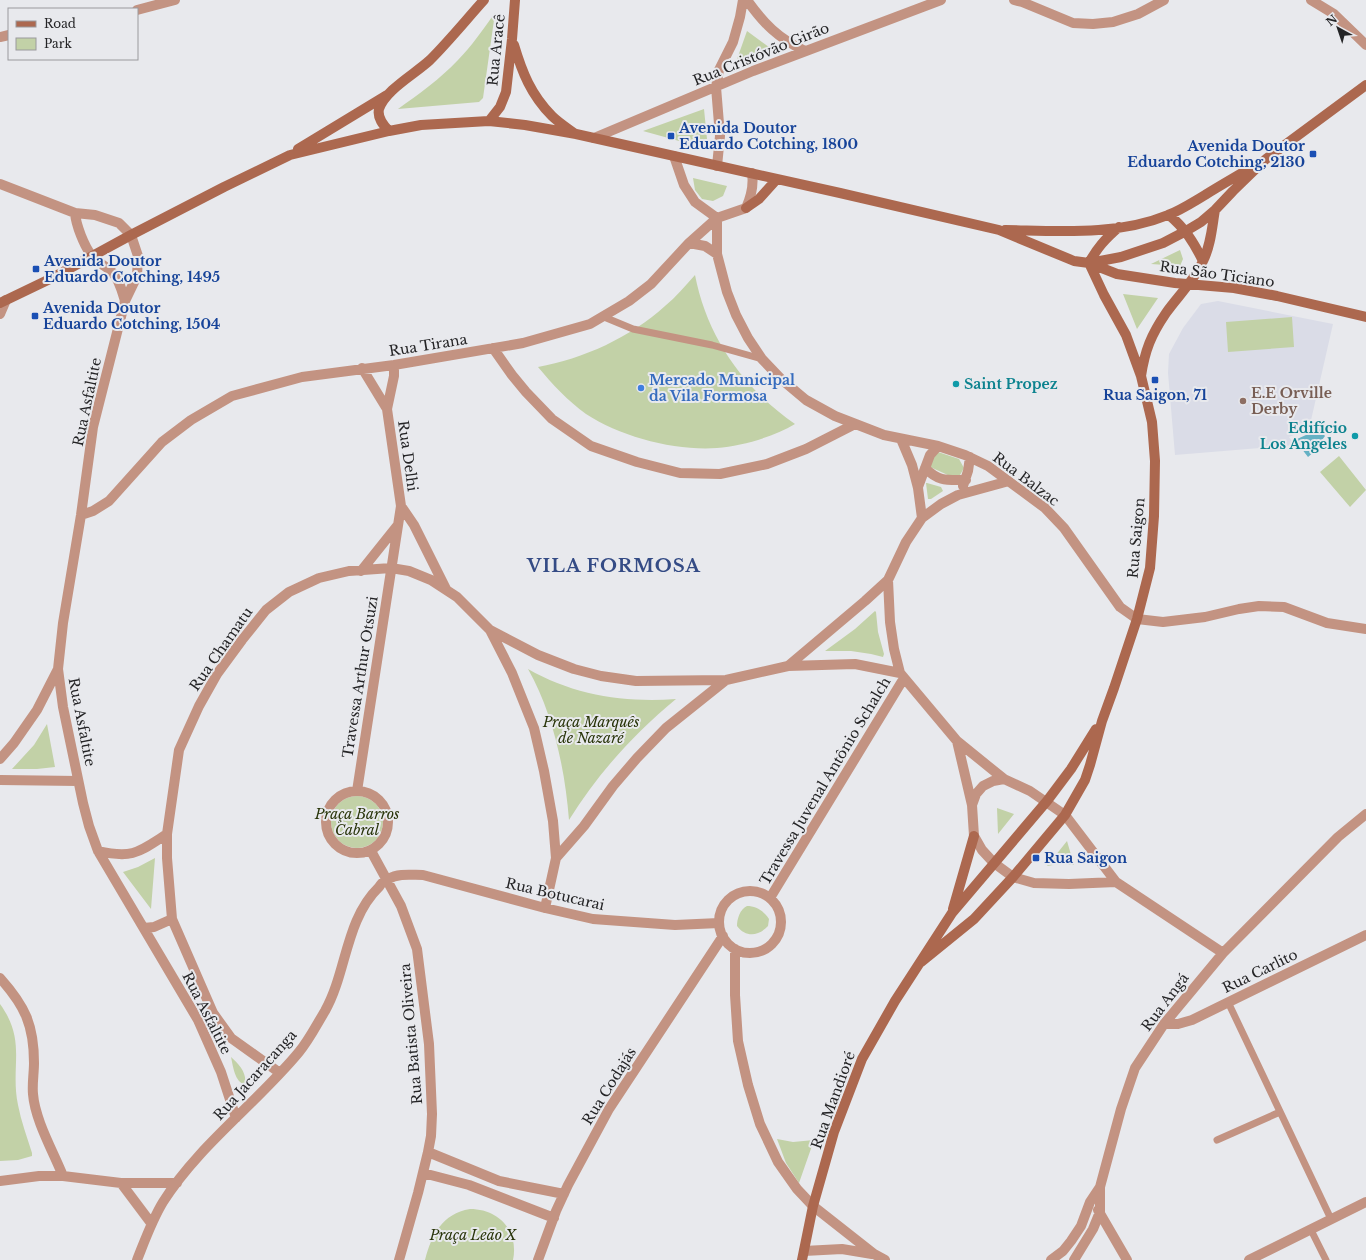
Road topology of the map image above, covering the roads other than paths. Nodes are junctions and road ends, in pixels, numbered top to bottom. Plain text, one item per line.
1 (175, 0) edge
2 (484, 0) edge
3 (515, 0) edge
4 (743, 0) edge
5 (747, 0) edge
6 (941, 0) edge
7 (1014, 0) edge
8 (1164, 0) edge
9 (1311, 0) edge
10 (138, 10) edge
11 (512, 39) junction
12 (1365, 42) edge
13 (805, 51) junction
14 (1366, 85) edge
15 (716, 87) junction
16 (387, 95) junction
17 (489, 121) junction
18 (389, 131) junction
19 (576, 134) junction
20 (594, 138) junction
21 (290, 155) junction
22 (674, 156) junction
23 (1266, 159) junction
24 (717, 166) junction
25 (752, 173) junction
26 (777, 179) junction
27 (0, 184) edge
28 (746, 208) junction
29 (1215, 210) junction
30 (75, 212) junction
31 (1169, 215) junction
32 (717, 218) junction
33 (1118, 227) junction
34 (999, 230) junction
35 (1186, 231) junction
36 (131, 235) junction
37 (689, 243) junction
38 (717, 254) junction
39 (92, 256) junction
40 (1203, 261) junction
41 (1089, 263) junction
42 (1190, 284) junction
43 (125, 301) junction
44 (3, 302) edge
45 (0, 314) edge
46 (604, 317) junction
47 (1366, 317) edge
48 (493, 348) junction
49 (762, 359) junction
50 (394, 365) junction
51 (362, 368) junction
52 (1141, 376) junction
53 (388, 409) junction
54 (855, 424) junction
55 (901, 440) junction
56 (938, 446) junction
57 (970, 458) junction
58 (925, 468) junction
59 (966, 480) junction
60 (1009, 481) junction
61 (918, 488) junction
62 (958, 495) junction
63 (401, 506) junction
64 (81, 515) junction
65 (922, 518) junction
66 (398, 524) junction
67 (391, 568) junction
68 (361, 571) junction
69 (888, 580) junction
70 (446, 589) junction
71 (1137, 619) junction
72 (490, 630) junction
73 (1366, 630) edge
74 (788, 666) junction
75 (58, 669) junction
76 (902, 676) junction
77 (726, 680) junction
78 (1102, 721) junction
79 (957, 741) junction
80 (0, 759) edge
81 (1004, 779) junction
82 (0, 780) edge
83 (78, 781) junction
84 (357, 791) junction
85 (1047, 801) junction
86 (972, 805) junction
87 (1366, 814) edge
88 (1065, 815) junction
89 (167, 834) junction
90 (974, 836) junction
91 (98, 851) junction
92 (371, 851) junction
93 (556, 858) junction
94 (994, 864) junction
95 (1013, 877) junction
96 (387, 879) junction
97 (1116, 882) junction
98 (770, 898) junction
99 (545, 908) junction
100 (952, 913) junction
101 (172, 919) junction
102 (719, 923) junction
103 (144, 928) junction
104 (1366, 935) edge
105 (722, 936) junction
106 (735, 949) junction
107 (1223, 953) junction
108 (921, 962) junction
109 (0, 978) edge
110 (1228, 1002) junction
111 (213, 1013) joint
112 (1164, 1024) junction
113 (280, 1073) junction
114 (1280, 1112) junction
115 (236, 1118) junction
116 (1217, 1140) dead end
117 (428, 1152) junction
118 (423, 1173) junction
119 (63, 1176) junction
120 (0, 1181) edge
121 (177, 1182) junction
122 (121, 1183) junction
123 (1100, 1187) junction
124 (564, 1194) junction
125 (1090, 1202) junction
126 (1366, 1202) edge
127 (813, 1206) junction
128 (1100, 1212) junction
129 (554, 1218) junction
130 (1331, 1219) junction
131 (151, 1223) junction
132 (1311, 1230) junction
133 (874, 1254) junction
134 (803, 1256) edge
135 (137, 1260) edge
136 (399, 1260) edge
137 (538, 1260) edge
138 (886, 1260) edge
139 (1051, 1260) edge
140 (1074, 1260) edge
141 (1127, 1260) edge
142 (1249, 1260) edge
143 (1326, 1260) edge

1 - 10 street
2 - 16 street
3 - 11 street, Rua Aracê
4 - 15 street
5 - 13 street
6 - 13 street, Rua Cristóvão Girão
7 - 8 street
9 - 12 street
11 - 17 street, Rua Aracê
11 - 19 street
13 - 15 street, Rua Cristóvão Girão
14 - 23 street
15 - 20 street, Rua Cristóvão Girão
15 - 24 street
16 - 18 street
16 - 21 street
17 - 18 street
17 - 19 street
18 - 21 street
19 - 20 street
20 - 22 street
21 - 36 street
22 - 24 street
22 - 32 street
23 - 29 street
23 - 31 street
24 - 25 street
25 - 26 street
25 - 28 street
26 - 28 street
26 - 34 street
27 - 30 street
28 - 32 street, Rua Tirana
29 - 35 street
29 - 40 street, Rua Saigon
30 - 36 street
30 - 39 street
31 - 33 street
31 - 35 street
32 - 37 street, Rua Tirana
32 - 38 street, Rua Balzac
33 - 34 street
33 - 41 street
34 - 41 street
35 - 40 street
35 - 41 street
36 - 39 street
36 - 43 street, Rua Asfaltite
37 - 38 street
37 - 46 street, Rua Tirana
38 - 49 street, Rua Balzac
39 - 43 street
39 - 44 street
40 - 42 street, Rua Saigon
41 - 42 street, Rua São Ticiano
41 - 52 street, Rua Saigon
42 - 47 street, Rua São Ticiano
42 - 52 street, Rua Saigon
43 - 64 street, Rua Asfaltite
44 - 45 street
46 - 48 street, Rua Tirana
46 - 49 lane
48 - 50 street, Rua Tirana
48 - 54 street
49 - 54 street, Rua Balzac
50 - 51 street, Rua Tirana
50 - 53 street, Rua Delhi
51 - 53 street, Rua Delhi
51 - 64 street, Rua Tirana
52 - 71 street, Rua Saigon
53 - 63 street, Rua Delhi
54 - 55 street, Rua Balzac
55 - 56 street, Rua Balzac
55 - 61 street
56 - 57 street, Rua Balzac
56 - 58 street
57 - 59 street
57 - 60 street, Rua Balzac
58 - 59 street
58 - 61 street
59 - 62 street
60 - 62 street
60 - 71 street, Rua Balzac
61 - 65 street
62 - 65 street
63 - 66 street, Rua Delhi
63 - 70 street, Rua Delhi
64 - 75 street, Rua Asfaltite
65 - 69 street
66 - 67 street, Rua Delhi
66 - 68 street
67 - 68 street, Rua Chamatu
67 - 70 street, Rua Chamatu
67 - 84 street, Travessa Arthur Otsuzi
68 - 89 street, Rua Chamatu
69 - 74 street
69 - 76 street
70 - 72 street, Rua Chamatu
71 - 73 street
71 - 78 street, Rua Saigon
72 - 77 street
72 - 93 street
74 - 76 street
74 - 77 street
75 - 80 street
75 - 83 street, Rua Asfaltite
76 - 79 street
76 - 98 street, Travessa Juvenal Antônio Schalch
77 - 93 street
78 - 85 street, Rua Saigon
78 - 88 street, Rua Saigon
79 - 81 street
79 - 86 street
81 - 85 street
81 - 86 street
82 - 83 street
83 - 91 street, Rua Asfaltite
84 - 92 street
84 - 92 street
85 - 88 street
85 - 94 street, Rua Saigon
86 - 90 street
87 - 107 street, Rua Angá
88 - 95 street, Rua Saigon
88 - 97 street
89 - 91 street
89 - 101 street, Rua Chamatu
90 - 94 street
90 - 100 street
91 - 103 street, Rua Asfaltite
92 - 96 street, Rua Batista Oliveira
93 - 99 street
94 - 95 street
94 - 100 street, Rua Mandioré
95 - 97 street
95 - 108 street, Rua Mandioré
96 - 99 street, Rua Botucarai
96 - 113 street, Rua Jacaracanga
96 - 117 street, Rua Batista Oliveira
97 - 107 street
98 - 102 street
98 - 106 street
99 - 102 street, Rua Botucarai
100 - 108 street, Rua Mandioré
101 - 103 street
101 - 111 street, Rua Chamatu
102 - 105 street
103 - 115 street, Rua Asfaltite
104 - 110 street, Rua Carlito
105 - 106 street
105 - 124 street, Rua Codajás
106 - 127 street
107 - 112 street, Rua Angá
108 - 127 street, Rua Mandioré
109 - 119 street
110 - 112 street, Rua Carlito
110 - 114 lane
111 - 113 street, Rua Asfaltite
112 - 123 street, Rua Angá
113 - 115 street, Rua Jacaracanga
114 - 116 lane
114 - 130 lane
115 - 121 street, Rua Jacaracanga
117 - 118 street
117 - 124 street
118 - 129 street
118 - 136 street
119 - 120 street
119 - 122 street
121 - 122 street
121 - 131 street, Rua Jacaracanga
122 - 131 street
123 - 125 street
123 - 128 street, Rua Angá
124 - 129 street, Rua Codajás
125 - 128 street
125 - 139 street
126 - 130 street
127 - 133 street
127 - 134 street, Rua Mandioré
128 - 140 street, Rua Angá
128 - 141 street
129 - 137 street, Rua Codajás
130 - 132 street
131 - 135 street, Rua Jacaracanga
132 - 142 street
132 - 143 lane
133 - 134 street
133 - 138 street

